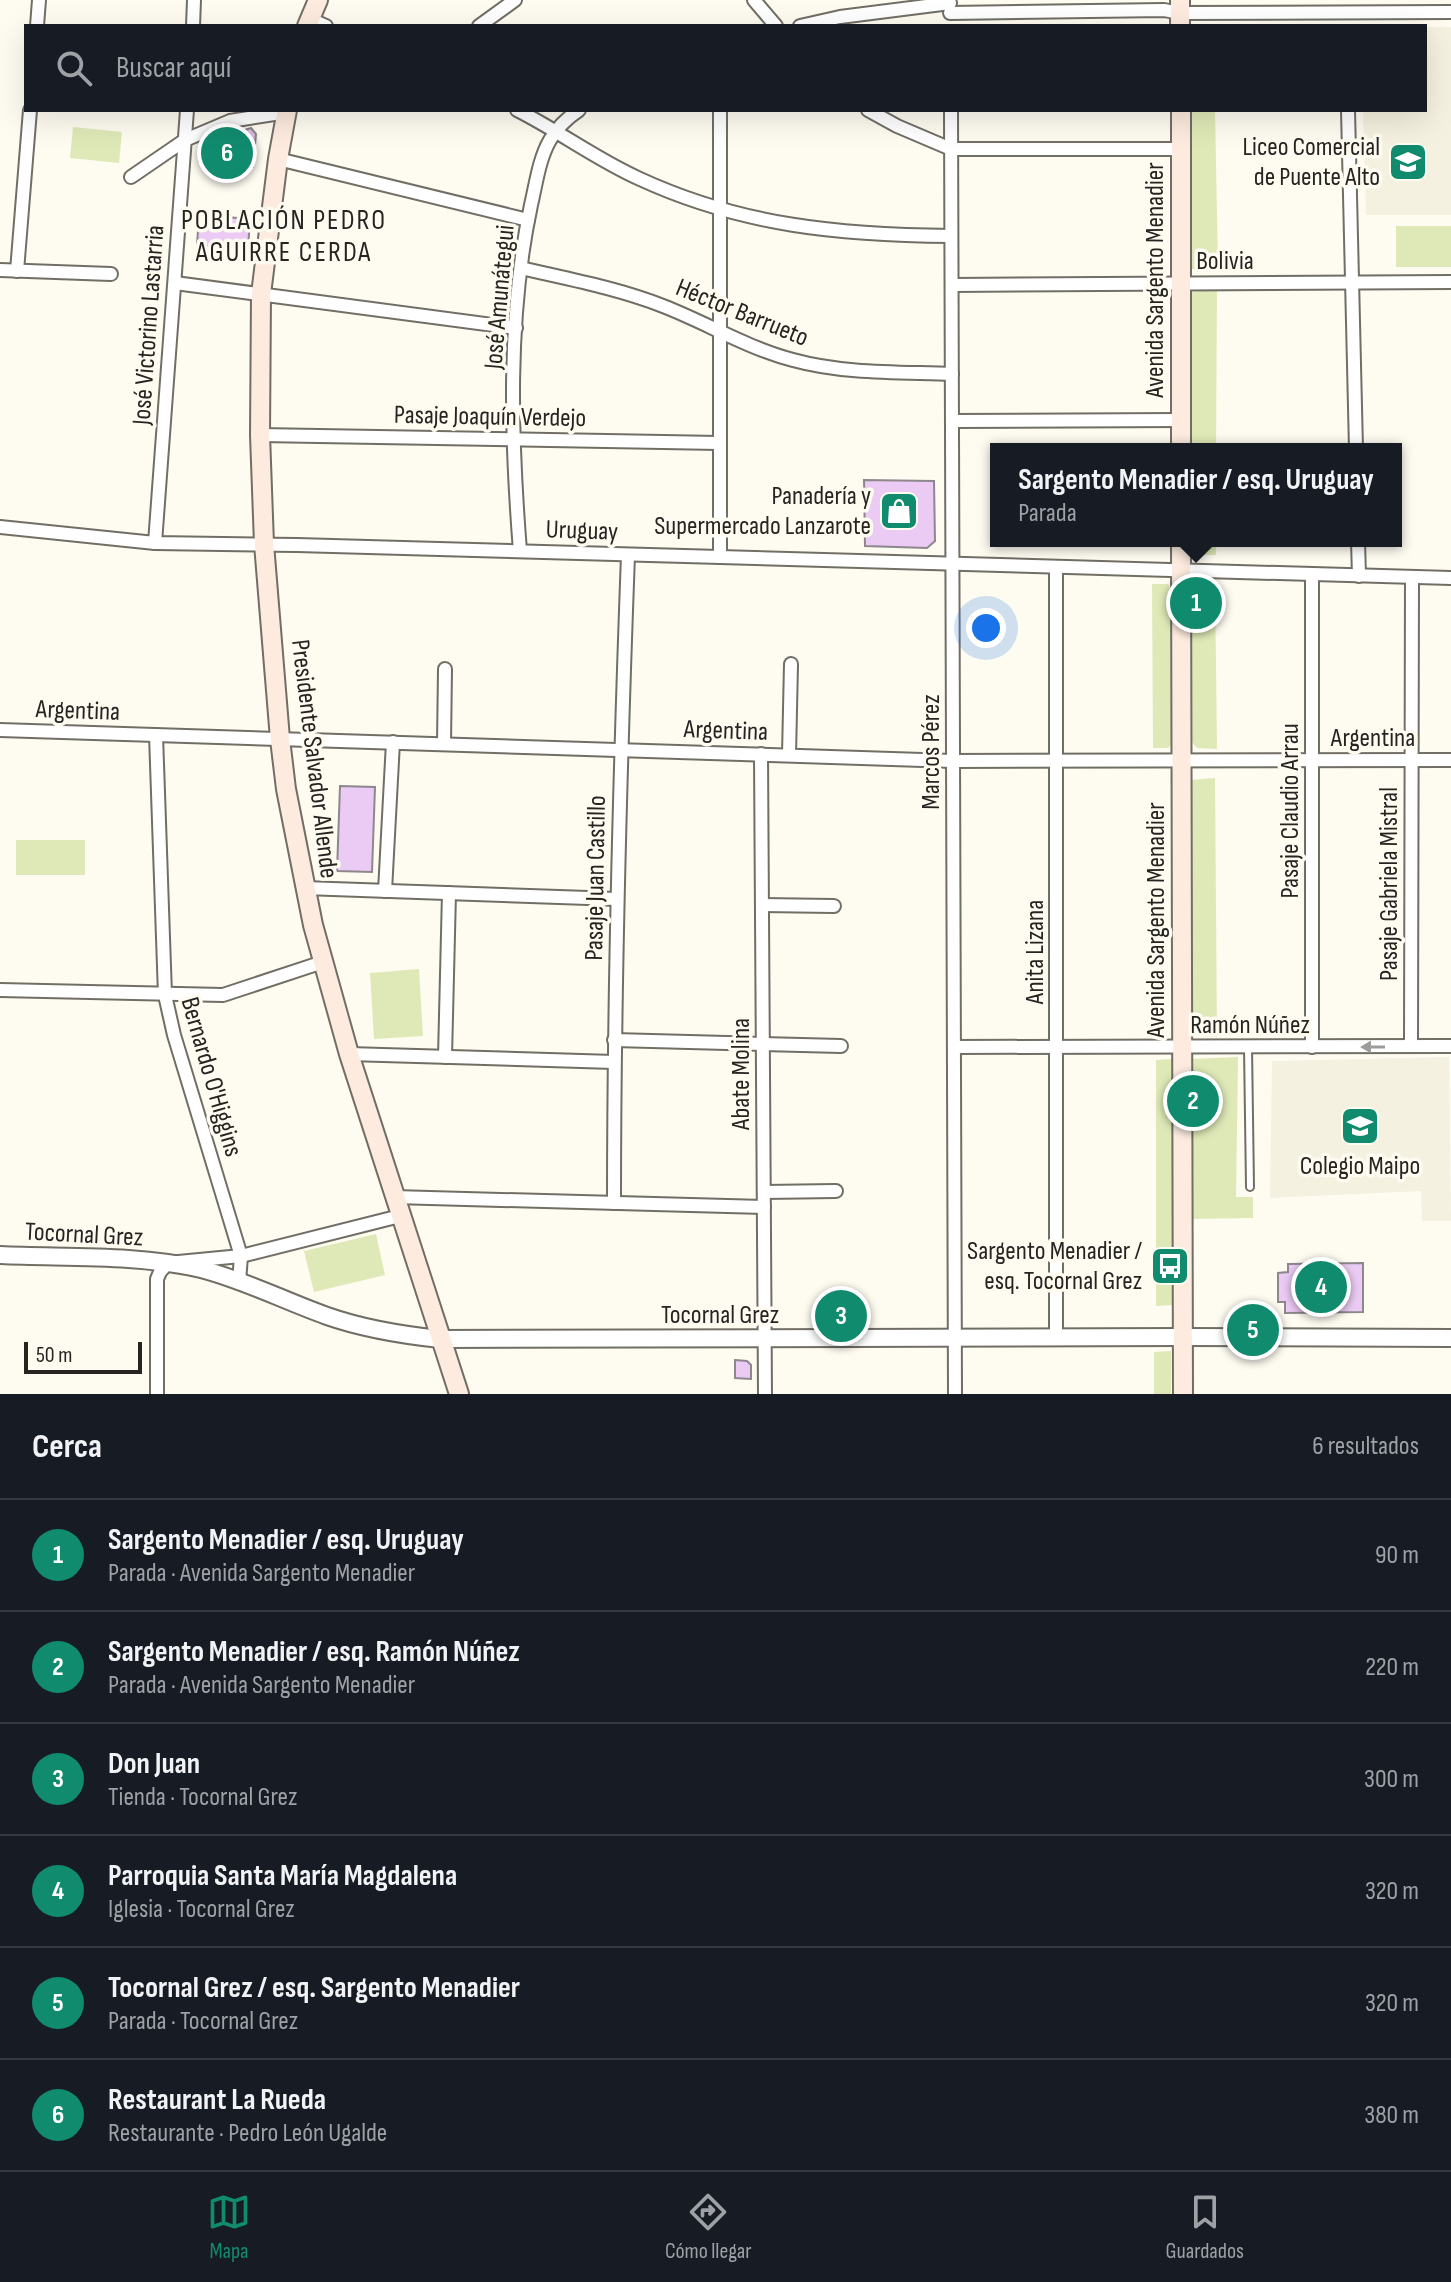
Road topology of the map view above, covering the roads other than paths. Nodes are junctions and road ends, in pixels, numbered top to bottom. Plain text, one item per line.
1 (39, 0) edge
2 (194, 0) edge
3 (318, 0) edge
4 (515, 0) edge
5 (754, 0) edge
6 (1043, 6) edge
7 (1319, 6) edge
8 (1427, 6) edge
9 (950, 10) edge
10 (1346, 12) junction
11 (1451, 12) edge
12 (1180, 13) edge
13 (37, 24) edge
14 (193, 24) edge
15 (314, 24) edge
16 (482, 24) edge
17 (774, 24) edge
18 (809, 24) edge
19 (1346, 24) edge
20 (30, 112) edge
21 (187, 112) edge
22 (281, 112) edge
23 (287, 112) edge
24 (521, 112) edge
25 (577, 112) edge
26 (720, 112) edge
27 (872, 112) edge
28 (951, 112) edge
29 (1181, 112) edge
30 (1348, 112) edge
31 (555, 131) junction
32 (185, 140) junction
33 (951, 149) junction
34 (1181, 149) junction
35 (278, 159) junction
36 (131, 177) dead end
37 (721, 208) junction
38 (528, 220) junction
39 (951, 236) junction
40 (521, 268) junction
41 (0, 270) edge
42 (17, 271) junction
43 (111, 274) dead end
44 (1352, 282) junction
45 (1451, 282) edge
46 (175, 283) junction
47 (1181, 284) junction
48 (952, 285) junction
49 (261, 294) junction
50 (516, 328) junction
51 (719, 332) junction
52 (952, 374) junction
53 (1181, 420) junction
54 (952, 421) junction
55 (260, 435) junction
56 (514, 440) junction
57 (719, 443) junction
58 (1181, 443) edge
59 (1356, 443) edge
60 (0, 527) edge
61 (155, 543) junction
62 (264, 544) junction
63 (1181, 547) edge
64 (1358, 547) edge
65 (520, 551) junction
66 (628, 555) junction
67 (720, 557) junction
68 (953, 564) junction
69 (1056, 567) junction
70 (1181, 571) junction
71 (1312, 574) junction
72 (1359, 576) junction
73 (1412, 577) junction
74 (1451, 578) edge
75 (791, 664) dead end
76 (445, 669) dead end
77 (0, 730) edge
78 (156, 735) junction
79 (280, 739) junction
80 (393, 742) junction
81 (444, 744) junction
82 (621, 750) junction
83 (761, 754) junction
84 (789, 755) junction
85 (1056, 760) junction
86 (1312, 760) junction
87 (1412, 760) junction
88 (1451, 760) edge
89 (953, 761) junction
90 (1182, 761) junction
91 (304, 888) junction
92 (385, 891) junction
93 (449, 893) junction
94 (617, 899) junction
95 (762, 905) junction
96 (834, 906) dead end
97 (323, 962) junction
98 (0, 990) edge
99 (165, 995) junction
100 (614, 1040) junction
101 (763, 1045) junction
102 (841, 1046) dead end
103 (1411, 1046) junction
104 (1451, 1046) edge
105 (954, 1047) junction
106 (1057, 1047) junction
107 (1182, 1047) junction
108 (1248, 1047) junction
109 (1312, 1047) junction
110 (349, 1054) junction
111 (445, 1057) junction
112 (614, 1062) junction
113 (1250, 1187) dead end
114 (836, 1191) dead end
115 (764, 1192) junction
116 (394, 1197) junction
117 (614, 1203) junction
118 (764, 1207) junction
119 (400, 1216) junction
120 (0, 1255) edge
121 (241, 1256) junction
122 (168, 1263) junction
123 (239, 1282) junction
124 (1183, 1337) junction
125 (955, 1338) junction
126 (1056, 1338) junction
127 (1451, 1338) edge
128 (440, 1339) junction
129 (765, 1339) junction
130 (157, 1394) edge
131 (459, 1394) edge
132 (765, 1394) edge
133 (955, 1394) edge
134 (1183, 1394) edge

1 - 13 street
2 - 14 street
3 - 15 main road
4 - 16 street
5 - 17 street
6 - 9 street
6 - 12 street
7 - 10 street
7 - 12 street
8 - 10 street
8 - 11 street
9 - 18 street
10 - 19 street
20 - 42 street
21 - 32 street, José Victorino Lastarria
22 - 32 street
23 - 35 main road, Presidente Salvador Allende
24 - 31 street
25 - 31 street, José Amunátegui
26 - 37 street
27 - 33 street
28 - 33 street, Marcos Pérez
29 - 34 main road, Avenida Sargento Menadier
30 - 44 street
31 - 37 street
31 - 38 street, José Amunátegui
32 - 36 street
32 - 46 street, José Victorino Lastarria
33 - 34 street
33 - 39 street, Marcos Pérez
34 - 47 main road, Avenida Sargento Menadier
35 - 38 street
35 - 49 main road, Presidente Salvador Allende
37 - 39 street
37 - 51 street
38 - 40 street, José Amunátegui
39 - 48 street, Marcos Pérez
40 - 50 street, José Amunátegui
40 - 51 street, Héctor Barrueto
41 - 42 street
42 - 43 street
44 - 45 street, Bolivia
44 - 47 street, Bolivia
44 - 59 street
46 - 49 street
46 - 61 street, José Victorino Lastarria
47 - 48 street, Bolivia
47 - 53 main road, Avenida Sargento Menadier
48 - 52 street, Marcos Pérez
49 - 50 street
49 - 55 main road, Presidente Salvador Allende
50 - 56 street, José Amunátegui
51 - 52 street, Héctor Barrueto
51 - 57 street
52 - 54 street, Marcos Pérez
53 - 54 street
53 - 58 main road, Avenida Sargento Menadier
54 - 68 street, Marcos Pérez
55 - 56 street, Pasaje Joaquín Verdejo
55 - 62 main road, Presidente Salvador Allende
56 - 57 street, Pasaje Joaquín Verdejo
56 - 65 street, José Amunátegui
57 - 67 street
60 - 61 street, Uruguay
61 - 62 street, Uruguay
62 - 65 street, Uruguay
62 - 79 main road, Presidente Salvador Allende
63 - 70 main road, Avenida Sargento Menadier
64 - 72 street
65 - 66 street, Uruguay
66 - 67 street, Uruguay
66 - 82 street, Pasaje Juan Castillo
67 - 68 street, Uruguay
68 - 69 street, Uruguay
68 - 89 street, Marcos Pérez
69 - 70 street, Uruguay
69 - 85 street, Anita Lizana
70 - 71 street, Uruguay
70 - 90 main road, Avenida Sargento Menadier
71 - 72 street, Uruguay
71 - 86 street, Pasaje Claudio Arrau
72 - 73 street, Uruguay
73 - 74 street, Uruguay
73 - 87 street, Pasaje Gabriela Mistral
75 - 84 street
76 - 81 street
77 - 78 street, Argentina
78 - 79 street, Argentina
78 - 99 street, Bernardo O'Higgins
79 - 80 street, Argentina
79 - 91 main road, Presidente Salvador Allende
80 - 81 street, Argentina
80 - 92 street
81 - 82 street, Argentina
82 - 83 street, Argentina
82 - 94 street, Pasaje Juan Castillo
83 - 84 street, Argentina
83 - 95 street, Abate Molina
84 - 89 street, Argentina
85 - 89 street, Argentina
85 - 90 street, Argentina
85 - 106 street, Anita Lizana
86 - 87 street, Argentina
86 - 90 street, Argentina
86 - 109 street, Pasaje Claudio Arrau
87 - 88 street, Argentina
87 - 103 street, Pasaje Gabriela Mistral
89 - 105 street, Marcos Pérez
90 - 107 main road, Avenida Sargento Menadier
91 - 92 street
91 - 97 main road, Presidente Salvador Allende
92 - 93 street
93 - 94 street
93 - 111 street
94 - 100 street, Pasaje Juan Castillo
95 - 96 street
95 - 101 street, Abate Molina
97 - 99 street
97 - 110 main road, Presidente Salvador Allende
98 - 99 street
99 - 121 street, Bernardo O'Higgins
100 - 101 street
100 - 112 street, Pasaje Juan Castillo
101 - 102 street
101 - 115 street, Abate Molina
103 - 104 street, Ramón Núñez
103 -> 109 street, Ramón Núñez
105 - 106 street, Ramón Núñez
105 - 125 street, Marcos Pérez
106 - 107 street, Ramón Núñez
106 - 126 street, Anita Lizana
107 - 108 street, Ramón Núñez
107 - 124 main road, Avenida Sargento Menadier
108 - 109 street, Ramón Núñez
108 - 113 lane
110 - 111 street
110 - 116 main road, Presidente Salvador Allende
111 - 112 street
112 - 117 street, Pasaje Juan Castillo
114 - 115 street
115 - 118 street, Abate Molina
116 - 117 street
116 - 119 main road, Presidente Salvador Allende
117 - 118 street
118 - 129 street, Abate Molina
119 - 121 street
119 - 128 main road, Presidente Salvador Allende
120 - 122 street, Tocornal Grez
121 - 122 street
121 - 123 street, Bernardo O'Higgins
122 - 123 street, Tocornal Grez
122 - 130 street
123 - 128 street, Tocornal Grez
124 - 126 street, Tocornal Grez
124 - 127 street, Tocornal Grez
124 - 134 main road, Avenida Sargento Menadier
125 - 126 street, Tocornal Grez
125 - 129 street, Tocornal Grez
125 - 133 street, Marcos Pérez
128 - 129 street, Tocornal Grez
128 - 131 main road, Presidente Salvador Allende
129 - 132 street, Abate Molina

